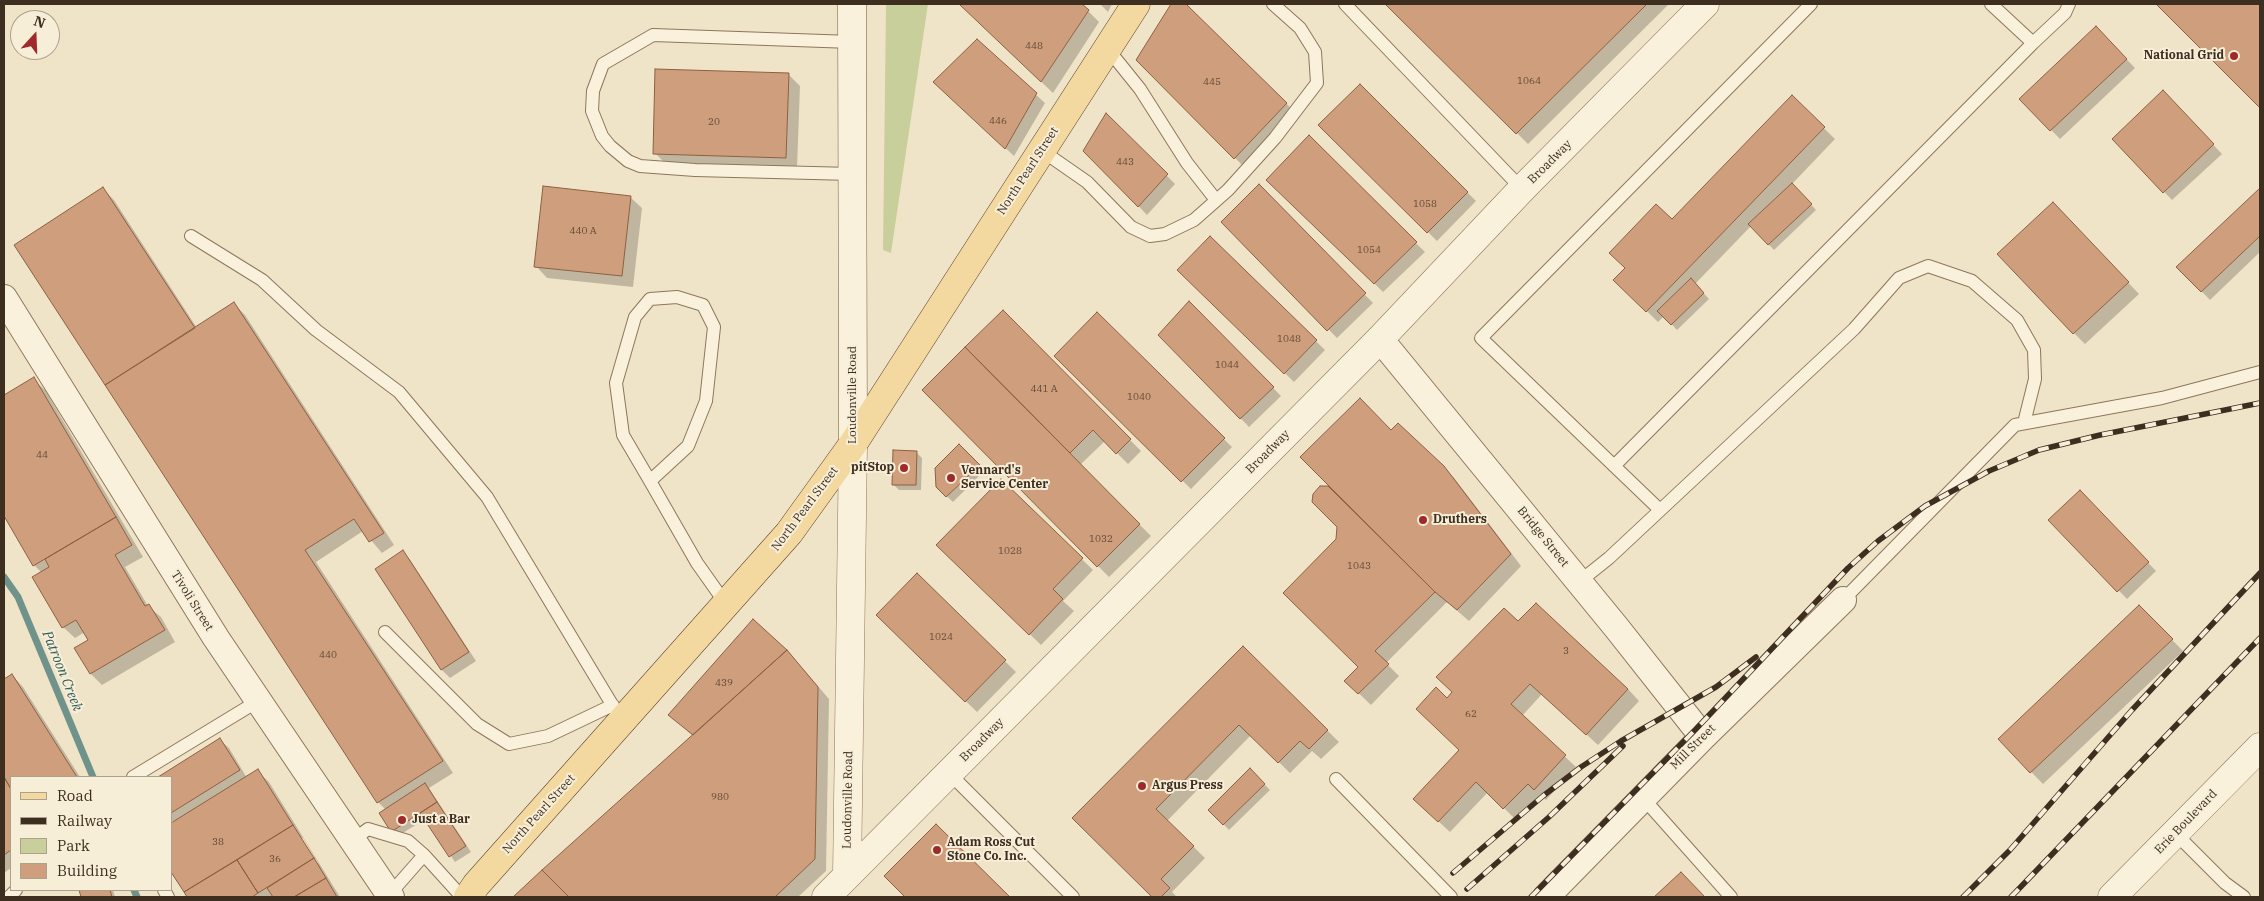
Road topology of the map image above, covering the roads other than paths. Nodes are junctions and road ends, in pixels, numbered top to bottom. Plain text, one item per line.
1 (852, 4) edge
2 (1136, 4) edge
3 (1274, 4) edge
4 (1345, 4) edge
5 (1705, 4) edge
6 (1812, 4) edge
7 (1991, 4) edge
8 (2069, 4) edge
9 (852, 42) junction
10 (2033, 43) junction
11 (1107, 48) junction
12 (1042, 150) junction
13 (852, 174) junction
14 (1522, 190) junction
15 (1216, 200) junction
16 (191, 236) dead end
17 (4, 298) edge
18 (1380, 339) junction
19 (2260, 372) edge
20 (2024, 423) junction
21 (853, 444) junction
22 (1614, 466) junction
23 (650, 481) junction
24 (1660, 510) junction
25 (1580, 582) junction
26 (1843, 600) joint
27 (726, 604) junction
28 (385, 632) dead end
29 (258, 701) junction
30 (618, 713) junction
31 (1703, 737) junction
32 (2260, 747) edge
33 (949, 772) junction
34 (136, 776) edge
35 (1336, 779) dead end
36 (1643, 798) junction
37 (2175, 833) junction
38 (353, 840) junction
39 (424, 855) junction
40 (847, 876) junction
41 (390, 896) edge
42 (462, 897) edge
43 (468, 897) edge
44 (826, 897) edge
45 (1073, 897) edge
46 (1451, 897) edge
47 (1546, 897) edge
48 (1731, 897) edge
49 (2112, 897) edge
50 (2244, 897) edge

1 - 9 street, Loudonville Road
2 - 11 main road, North Pearl Street
3 - 15 lane
4 - 14 lane
5 - 14 street, Broadway
6 - 22 lane
7 - 10 lane
8 - 10 lane
9 - 13 street, Loudonville Road
9 - 13 lane
10 - 22 lane
11 - 12 main road, North Pearl Street
11 - 15 lane
12 - 15 lane
12 - 21 main road, North Pearl Street
13 - 21 street, Loudonville Road
14 - 18 street, Broadway
16 - 30 lane
17 - 29 street, Tivoli Street
18 - 25 street, Bridge Street
18 - 33 street, Broadway
19 - 20 lane
20 - 24 lane
20 - 26 lane
21 - 27 main road, North Pearl Street
21 - 40 street, Loudonville Road
22 - 24 lane
23 - 23 lane
23 - 27 lane
24 - 25 lane
25 - 31 street, Bridge Street
26 - 31 street, Mill Street
27 - 30 main road, North Pearl Street
28 - 30 lane
29 - 34 lane
29 - 38 street, Tivoli Street
30 - 43 main road, North Pearl Street
31 - 36 street, Mill Street
32 - 37 street, Erie Boulevard
33 - 40 street, Broadway
33 - 45 lane
35 - 46 lane
36 - 47 street, Mill Street
36 - 48 lane
37 - 49 street, Erie Boulevard
37 - 50 lane
38 - 39 lane
38 - 41 street, Tivoli Street
39 - 41 lane
39 - 42 lane
40 - 44 street, Broadway

